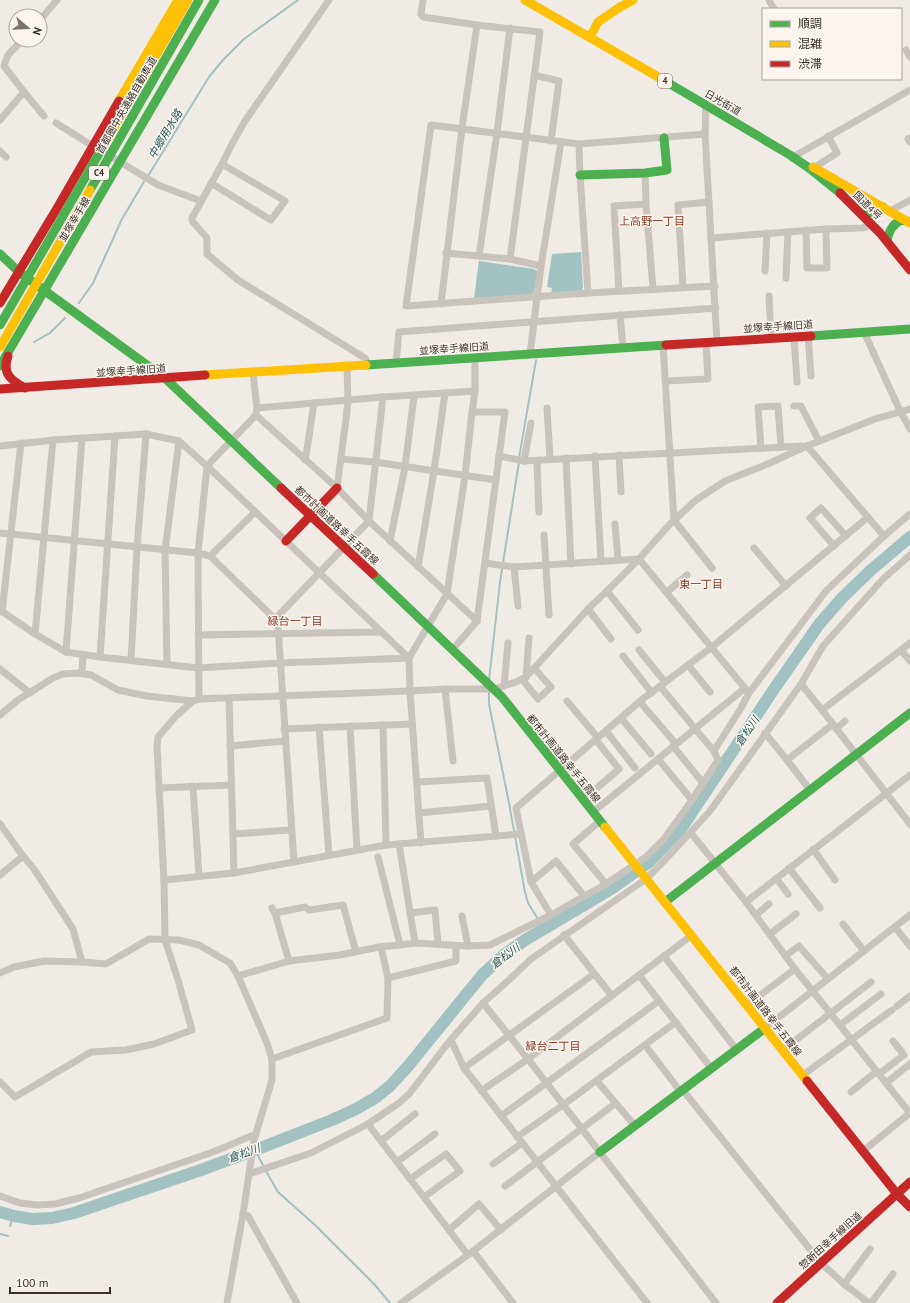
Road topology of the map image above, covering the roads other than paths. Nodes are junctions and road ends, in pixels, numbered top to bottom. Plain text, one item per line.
1 (57, 0) edge
2 (178, 0) edge
3 (188, 0) edge
4 (199, 0) edge
5 (216, 0) edge
6 (329, 0) edge
7 (423, 0) edge
8 (525, 0) edge
9 (633, 0) edge
10 (618, 4) edge
11 (48, 11) edge
12 (477, 25) junction
13 (510, 28) junction
14 (590, 37) junction
15 (15, 48) edge
16 (906, 50) dead end
17 (910, 57) edge
18 (534, 75) junction
19 (910, 90) edge
20 (24, 92) junction
21 (706, 105) junction
22 (44, 116) dead end
23 (0, 120) edge
24 (56, 123) dead end
25 (462, 128) junction
26 (497, 133) junction
27 (705, 134) junction
28 (828, 136) junction
29 (527, 137) junction
30 (664, 138) junction
31 (910, 138) edge
32 (551, 141) junction
33 (561, 142) junction
34 (910, 142) edge
35 (580, 144) junction
36 (93, 146) junction
37 (0, 151) edge
38 (793, 156) junction
39 (6, 157) dead end
40 (120, 162) junction
41 (222, 164) junction
42 (803, 164) junction
43 (815, 167) junction
44 (645, 172) junction
45 (580, 175) junction
46 (212, 183) junction
47 (910, 200) edge
48 (201, 201) junction
49 (96, 202) junction
50 (710, 202) junction
51 (646, 204) junction
52 (887, 209) junction
53 (864, 216) junction
54 (908, 222) edge
55 (873, 225) junction
56 (826, 229) junction
57 (806, 230) junction
58 (788, 232) junction
59 (767, 233) junction
60 (711, 238) junction
61 (887, 241) junction
62 (446, 253) junction
63 (0, 254) edge
64 (479, 256) junction
65 (510, 259) junction
66 (541, 266) junction
67 (910, 270) edge
68 (765, 271) dead end
69 (19, 272) junction
70 (786, 278) dead end
71 (714, 286) junction
72 (683, 287) junction
73 (653, 289) junction
74 (44, 290) junction
75 (619, 291) junction
76 (588, 293) junction
77 (769, 296) dead end
78 (538, 297) junction
79 (0, 303) edge
80 (440, 304) junction
81 (716, 308) junction
82 (620, 315) junction
83 (534, 321) junction
84 (0, 325) edge
85 (910, 329) edge
86 (864, 332) junction
87 (808, 335) junction
88 (794, 337) junction
89 (771, 338) junction
90 (706, 342) junction
91 (718, 342) junction
92 (663, 345) junction
93 (0, 347) edge
94 (623, 348) junction
95 (9, 350) junction
96 (530, 354) junction
97 (475, 358) junction
98 (396, 363) junction
99 (368, 365) junction
100 (0, 366) edge
101 (347, 367) junction
102 (253, 373) junction
103 (811, 376) dead end
104 (166, 379) junction
105 (666, 381) junction
106 (797, 382) dead end
107 (25, 388) junction
108 (0, 390) edge
109 (475, 392) junction
110 (445, 393) junction
111 (414, 396) junction
112 (383, 397) junction
113 (348, 401) junction
114 (314, 403) junction
115 (794, 406) dead end
116 (547, 408) dead end
117 (910, 409) edge
118 (256, 411) junction
119 (900, 411) junction
120 (472, 412) junction
121 (531, 423) dead end
122 (910, 429) edge
123 (146, 434) junction
124 (115, 436) junction
125 (82, 438) junction
126 (53, 440) junction
127 (231, 440) junction
128 (179, 441) junction
129 (819, 441) junction
130 (21, 443) junction
131 (0, 446) edge
132 (807, 446) junction
133 (780, 447) junction
134 (761, 448) junction
135 (670, 453) junction
136 (619, 455) junction
137 (499, 456) junction
138 (595, 456) junction
139 (566, 458) junction
140 (341, 459) junction
141 (550, 459) junction
142 (305, 460) junction
143 (539, 460) junction
144 (524, 461) junction
145 (375, 462) junction
146 (207, 466) junction
147 (405, 467) junction
148 (434, 471) junction
149 (465, 476) junction
150 (496, 480) junction
151 (337, 488) junction
152 (621, 492) dead end
153 (255, 512) junction
154 (539, 512) dead end
155 (910, 514) edge
156 (311, 516) junction
157 (868, 517) junction
158 (674, 520) junction
159 (369, 521) junction
160 (615, 524) dead end
161 (0, 533) edge
162 (11, 534) junction
163 (544, 535) dead end
164 (846, 536) junction
165 (884, 536) junction
166 (44, 537) junction
167 (75, 541) junction
168 (286, 541) junction
169 (390, 541) junction
170 (108, 544) junction
171 (834, 546) junction
172 (344, 547) junction
173 (137, 548) junction
174 (754, 548) dead end
175 (165, 551) junction
176 (198, 553) junction
177 (910, 555) edge
178 (210, 556) junction
179 (639, 559) junction
180 (618, 560) junction
181 (601, 561) junction
182 (485, 563) junction
183 (572, 564) junction
184 (546, 565) junction
185 (418, 566) junction
186 (514, 567) junction
187 (712, 568) dead end
188 (319, 573) junction
189 (687, 575) dead end
190 (786, 586) junction
191 (607, 591) junction
192 (667, 592) junction
193 (447, 594) junction
194 (518, 606) dead end
195 (588, 609) junction
196 (1, 611) edge
197 (549, 616) dead end
198 (276, 619) junction
199 (477, 621) junction
200 (428, 627) junction
201 (638, 630) dead end
202 (381, 632) junction
203 (278, 633) junction
204 (35, 634) junction
205 (198, 635) junction
206 (529, 638) dead end
207 (611, 639) dead end
208 (508, 643) dead end
209 (910, 643) edge
210 (712, 647) junction
211 (453, 650) junction
212 (639, 650) dead end
213 (901, 650) junction
214 (66, 652) junction
215 (83, 655) junction
216 (623, 656) dead end
217 (100, 657) junction
218 (409, 658) junction
219 (131, 660) junction
220 (910, 661) edge
221 (280, 663) junction
222 (167, 664) junction
223 (688, 665) junction
224 (198, 668) junction
225 (534, 668) junction
226 (0, 669) edge
227 (82, 673) junction
228 (524, 678) junction
229 (663, 684) junction
230 (801, 684) junction
231 (504, 686) junction
232 (445, 689) junction
233 (494, 689) junction
234 (747, 690) junction
235 (410, 692) junction
236 (710, 692) dead end
237 (30, 693) junction
238 (652, 693) junction
239 (282, 696) junction
240 (229, 698) junction
241 (196, 700) junction
242 (568, 701) dead end
243 (640, 702) junction
244 (822, 710) junction
245 (910, 713) edge
246 (0, 715) edge
247 (621, 718) junction
248 (845, 721) dead end
249 (412, 724) junction
250 (383, 725) junction
251 (350, 726) junction
252 (834, 726) junction
253 (318, 727) junction
254 (694, 727) junction
255 (284, 729) junction
256 (606, 731) junction
257 (765, 733) junction
258 (597, 739) junction
259 (285, 741) junction
260 (674, 745) junction
261 (230, 746) junction
262 (714, 751) junction
263 (857, 754) junction
264 (655, 757) junction
265 (787, 760) junction
266 (453, 761) dead end
267 (635, 768) dead end
268 (560, 771) junction
269 (910, 775) edge
270 (417, 782) junction
271 (703, 783) junction
272 (231, 785) junction
273 (193, 786) junction
274 (159, 788) junction
275 (810, 790) junction
276 (886, 794) junction
277 (583, 800) junction
278 (692, 800) junction
279 (491, 806) junction
280 (593, 812) junction
281 (419, 813) junction
282 (600, 821) junction
283 (0, 824) edge
284 (910, 824) edge
285 (291, 830) junction
286 (691, 833) junction
287 (233, 834) junction
288 (521, 834) junction
289 (496, 836) junction
290 (421, 843) junction
291 (398, 844) junction
292 (386, 845) junction
293 (814, 849) junction
294 (357, 850) junction
295 (329, 855) junction
296 (23, 856) junction
297 (378, 857) dead end
298 (294, 862) junction
299 (715, 863) junction
300 (636, 866) junction
301 (789, 868) junction
302 (234, 872) junction
303 (0, 875) edge
304 (199, 876) junction
305 (645, 877) junction
306 (776, 878) junction
307 (164, 880) junction
308 (835, 880) dead end
309 (532, 882) junction
310 (606, 884) junction
311 (788, 894) dead end
312 (584, 896) junction
313 (665, 902) junction
314 (746, 902) junction
315 (769, 904) dead end
316 (820, 908) dead end
317 (410, 913) junction
318 (796, 914) dead end
319 (551, 915) junction
320 (756, 915) junction
321 (910, 915) edge
322 (462, 916) dead end
323 (843, 924) dead end
324 (895, 927) junction
325 (770, 934) junction
326 (564, 935) junction
327 (692, 935) junction
328 (165, 940) junction
329 (415, 943) junction
330 (438, 944) junction
331 (400, 945) junction
332 (456, 946) junction
333 (468, 946) junction
334 (910, 946) edge
335 (381, 947) junction
336 (864, 951) junction
337 (356, 952) junction
338 (664, 956) junction
339 (785, 956) junction
340 (289, 961) junction
341 (82, 962) junction
342 (795, 969) junction
343 (0, 973) edge
344 (594, 974) junction
345 (639, 975) junction
346 (238, 976) junction
347 (388, 978) junction
348 (828, 979) junction
349 (871, 982) dead end
350 (813, 990) junction
351 (881, 994) dead end
352 (612, 996) junction
353 (910, 996) edge
354 (659, 1001) junction
355 (483, 1003) junction
356 (748, 1005) junction
357 (831, 1013) junction
358 (676, 1022) junction
359 (840, 1025) junction
360 (765, 1028) junction
361 (509, 1035) junction
362 (451, 1040) junction
363 (852, 1040) junction
364 (893, 1041) dead end
365 (645, 1044) junction
366 (736, 1049) junction
367 (783, 1050) junction
368 (272, 1059) junction
369 (528, 1059) junction
370 (910, 1064) edge
371 (464, 1068) junction
372 (711, 1068) junction
373 (878, 1073) junction
374 (803, 1075) junction
375 (596, 1081) junction
376 (0, 1082) edge
377 (546, 1083) junction
378 (886, 1083) junction
379 (681, 1090) junction
380 (481, 1091) junction
381 (851, 1092) dead end
382 (616, 1103) junction
383 (563, 1106) junction
384 (415, 1114) dead end
385 (501, 1116) junction
386 (368, 1124) junction
387 (634, 1126) junction
388 (582, 1129) junction
389 (435, 1134) dead end
390 (255, 1137) junction
391 (520, 1140) junction
392 (381, 1141) junction
393 (863, 1151) junction
394 (600, 1152) junction
395 (397, 1162) junction
396 (537, 1162) junction
397 (493, 1164) dead end
398 (249, 1172) junction
399 (410, 1179) junction
400 (910, 1182) edge
401 (505, 1186) dead end
402 (556, 1187) junction
403 (897, 1194) junction
404 (0, 1196) edge
405 (424, 1197) junction
406 (910, 1207) edge
407 (243, 1214) junction
408 (449, 1230) junction
409 (501, 1230) junction
410 (870, 1249) dead end
411 (471, 1253) junction
412 (820, 1263) junction
413 (893, 1274) dead end
414 (844, 1284) junction
415 (227, 1303) edge
416 (297, 1303) edge
417 (401, 1303) edge
418 (513, 1303) edge
419 (647, 1303) edge
420 (716, 1303) edge
421 (777, 1303) edge
422 (870, 1303) edge

1 - 11 street
2 - 36 main road, 並塚幸手線
3 - 84 main road, 首都圏中央連絡自動車道 / C4, bridge
4 - 93 main road, 首都圏中央連絡自動車道 / C4, bridge
5 - 40 main road, 並塚幸手線
6 - 41 street
7 - 12 street
8 - 14 main road, 日光街道 / 4
9 - 10 main road
10 - 14 main road
12 - 13 street
12 - 25 street
13 - 18 street
13 - 26 street
14 - 21 main road, 日光街道 / 4
15 - 20 street
16 - 17 street
18 - 29 street
18 - 32 street
19 - 28 street
20 - 22 street
20 - 23 street
21 - 27 street
21 - 38 main road, 日光街道 / 4
24 - 36 street
25 - 26 street
25 - 62 street
25 - 80 street
26 - 29 street
26 - 64 street
27 - 30 street
27 - 50 street
28 - 38 street
28 - 43 street
29 - 32 street
29 - 65 street
30 - 35 street
30 - 44 main road
31 - 34 street
32 - 33 street
33 - 35 street
33 - 66 street
35 - 45 street
36 - 40 street
36 - 69 main road, 並塚幸手線
37 - 39 street
38 - 42 main road, 日光街道 / 4
40 - 48 street
40 - 49 main road, 並塚幸手線
41 - 46 street
41 - 46 street
42 - 43 main road, 日光街道
42 - 53 main road, 国道4号 / 4
43 - 52 main road, 日光街道
44 - 45 main road
44 - 51 street
45 - 76 street
46 - 48 street
47 - 52 street
48 - 99 street
49 - 69 main road
49 - 74 main road, 並塚幸手線
50 - 60 street
50 - 72 street
51 - 73 street
51 - 75 street
52 - 53 main road
52 - 54 main road, 日光街道
53 - 55 main road, 国道4号 / 4
54 - 61 main road
55 - 56 street
55 - 61 main road, 国道4号 / 4
56 - 57 street
56 - 57 street
57 - 58 street
58 - 59 street
58 - 70 street
59 - 60 street
59 - 68 street
60 - 71 street
61 - 67 main road, 国道4号 / 4
62 - 64 street
62 - 80 street
63 - 69 main road, 都市計画道路幸手五霞線
64 - 65 street
65 - 66 street
66 - 78 street
69 - 74 main road, 都市計画道路幸手五霞線
69 - 79 main road, 並塚幸手線
71 - 72 street
71 - 81 street
72 - 73 street
73 - 75 street
74 - 95 main road, 並塚幸手線
74 - 104 main road, 都市計画道路幸手五霞線
75 - 76 street
76 - 78 street
77 - 89 street
78 - 80 street
78 - 83 street
81 - 82 street
81 - 91 street
82 - 83 street
82 - 94 street
83 - 96 street
83 - 98 street
85 - 86 main road, 並塚幸手線旧道
86 - 87 main road, 並塚幸手線旧道
86 - 119 street
87 - 88 main road, 並塚幸手線旧道
87 - 103 street
88 - 89 main road, 並塚幸手線旧道
88 - 106 street
89 - 91 main road, 並塚幸手線旧道
90 - 91 main road, 並塚幸手線旧道
90 - 92 main road, 並塚幸手線旧道
90 - 105 street
92 - 94 main road, 並塚幸手線旧道
92 - 105 street
94 - 96 main road, 並塚幸手線旧道
95 - 100 main road, 並塚幸手線
95 - 107 main road
96 - 97 main road, 並塚幸手線旧道
97 - 98 main road, 並塚幸手線旧道
97 - 109 street
98 - 99 main road, 並塚幸手線旧道
99 - 101 main road, 並塚幸手線旧道
101 - 102 main road, 並塚幸手線旧道
101 - 113 street
102 - 104 main road, 並塚幸手線旧道
102 - 118 street
104 - 107 main road, 並塚幸手線旧道
104 - 127 main road, 都市計画道路幸手五霞線
105 - 135 street
107 - 108 main road, 並塚幸手線旧道
109 - 110 street
109 - 120 street
110 - 111 street
110 - 148 street
111 - 112 street
111 - 147 street
112 - 113 street
112 - 145 street
113 - 114 street
113 - 140 street
114 - 118 street
114 - 142 street
115 - 129 street
116 - 141 street
117 - 119 street
118 - 127 street
118 - 142 street
119 - 122 street
119 - 129 street
120 - 137 street
120 - 149 street
121 - 144 street
123 - 124 street
123 - 128 street
123 - 173 street
124 - 125 street
124 - 170 street
125 - 126 street
125 - 167 street
126 - 130 street
126 - 166 street
127 - 146 street
127 - 156 main road, 都市計画道路幸手五霞線
128 - 146 street
128 - 175 street
129 - 132 street
130 - 131 street
130 - 162 street
132 - 133 street
132 - 157 street
132 - 158 street
133 - 134 street
133 - 134 street
134 - 135 street
135 - 136 street
135 - 158 street
136 - 138 street
136 - 152 street
137 - 144 street
137 - 150 street
138 - 139 street
138 - 181 street
139 - 141 street
139 - 183 street
140 - 145 street
140 - 151 street
141 - 143 street
142 - 151 street
143 - 144 street
143 - 154 street
145 - 147 street
145 - 159 street
146 - 153 street
146 - 176 street
147 - 148 street
147 - 169 street
148 - 149 street
148 - 185 street
149 - 150 street
149 - 193 street
150 - 182 street
151 - 156 main road
151 - 159 street
153 - 168 street
153 - 178 street
155 - 165 street
156 - 168 main road
156 - 172 main road, 都市計画道路幸手五霞線
157 - 164 street
157 - 165 street
158 - 179 street
158 - 187 street
159 - 169 street
159 - 172 street
160 - 180 street
161 - 162 street
162 - 166 street
162 - 196 street
163 - 184 street
164 - 171 street
164 - 171 street
165 - 234 street
166 - 167 street
166 - 204 street
167 - 170 street
167 - 214 street
168 - 188 street
169 - 185 street
170 - 173 street
170 - 217 street
171 - 190 street
172 - 188 street
172 - 200 main road, 都市計画道路幸手五霞線
173 - 175 street
173 - 219 street
174 - 190 street
175 - 176 street
175 - 222 street
176 - 178 street
176 - 205 street
177 - 230 street
178 - 198 street
179 - 180 street
179 - 191 street
179 - 192 street
180 - 181 street
181 - 183 street
182 - 186 street
182 - 199 street
183 - 184 street
184 - 186 street
184 - 197 street
185 - 193 street
186 - 194 street
188 - 198 street
188 - 202 street
189 - 192 street
190 - 210 street
191 - 195 street
191 - 201 street
192 - 210 street
193 - 199 street
193 - 200 street
195 - 207 street
195 - 225 street
196 - 204 street
198 - 203 street
199 - 211 street
200 - 211 main road, 都市計画道路幸手五霞線
200 - 218 street
202 - 203 street
202 - 218 street
203 - 205 street
203 - 221 street
204 - 214 street
205 - 224 street
206 - 228 street
208 - 231 street
209 - 213 street
210 - 223 street
210 - 234 street
211 - 233 main road, 都市計画道路幸手五霞線
212 - 229 street
213 - 220 street
213 - 244 street
214 - 215 street
215 - 217 street
215 - 227 street
216 - 238 street
217 - 219 street
218 - 221 street
218 - 235 street
219 - 222 street
221 - 224 street
221 - 239 street
222 - 224 street
223 - 229 street
223 - 236 street
224 - 241 street
225 - 228 street
225 - 228 street
226 - 237 street
227 - 237 street
227 - 241 street
228 - 231 street
229 - 238 street
229 - 254 street
230 - 244 street
230 - 257 street
231 - 233 street
232 - 233 street
232 - 235 street
232 - 266 street
233 - 268 main road, 都市計画道路幸手五霞線
234 - 254 street
234 - 262 street
235 - 239 street
235 - 249 street
237 - 246 street
238 - 243 street
239 - 240 street
239 - 255 street
240 - 241 street
240 - 261 street
241 - 274 street
242 - 258 street
243 - 247 street
243 - 260 street
244 - 252 street
245 - 263 main road
247 - 256 street
247 - 264 street
248 - 252 street
249 - 250 street
249 - 270 street
250 - 251 street
250 - 292 street
251 - 253 street
251 - 294 street
252 - 263 street
252 - 265 street
253 - 255 street
253 - 295 street
254 - 260 street
254 - 262 street
255 - 259 street
256 - 258 street
256 - 267 street
257 - 265 street
257 - 286 street
258 - 268 street
258 - 277 street
259 - 261 street
259 - 285 street
260 - 264 street
260 - 271 street
261 - 272 street
262 - 271 street
263 - 275 main road
263 - 276 street
264 - 278 street
264 - 280 street
265 - 275 street
268 - 277 main road, 都市計画道路幸手五霞線
268 - 288 street
269 - 276 street
270 - 279 street
270 - 281 street
271 - 278 street
272 - 273 street
272 - 287 street
273 - 274 street
273 - 304 street
274 - 307 street
275 - 299 main road
276 - 284 street
276 - 293 street
277 - 280 main road, 都市計画道路幸手五霞線
278 - 300 street
279 - 281 street
279 - 289 street
280 - 282 main road, 都市計画道路幸手五霞線
281 - 290 street
282 - 300 main road, 都市計画道路幸手五霞線
282 - 310 street
283 - 296 street
285 - 287 street
285 - 298 street
286 - 299 street
286 - 305 street
287 - 302 street
288 - 289 street
288 - 309 street
289 - 290 street
290 - 291 street
291 - 292 street
291 - 317 street
292 - 294 street
293 - 301 street
293 - 308 street
294 - 295 street
295 - 298 street
296 - 303 street
296 - 341 street
297 - 331 street
298 - 302 street
299 - 313 main road
299 - 314 street
300 - 305 main road, 都市計画道路幸手五霞線
300 - 310 street
301 - 306 street
301 - 316 street
302 - 304 street
304 - 307 street
305 - 313 main road, 都市計画道路幸手五霞線
305 - 326 street
306 - 311 street
306 - 314 street
307 - 328 street
309 - 312 street
309 - 319 street
310 - 312 street
312 - 319 street
313 - 327 main road, 都市計画道路幸手五霞線
314 - 320 street
315 - 320 street
317 - 329 street
317 - 330 street
318 - 325 street
319 - 333 street
320 - 325 street
321 - 324 street
322 - 333 street
323 - 336 street
324 - 334 street
324 - 336 street
325 - 339 street
326 - 344 street
326 - 355 street
327 - 338 street
327 - 356 main road, 都市計画道路幸手五霞線
328 - 341 street
328 - 346 street
328 - 376 street
329 - 330 street
329 - 331 street
330 - 332 street
331 - 335 street
332 - 333 street
332 - 347 street
335 - 337 street
335 - 347 street
336 - 348 street
337 - 340 street
337 - 340 street
338 - 345 street
338 - 366 street
339 - 342 street
339 - 348 street
340 - 346 street
341 - 343 street
342 - 350 street
342 - 356 street
344 - 352 street
344 - 361 street
345 - 352 street
345 - 354 street
346 - 368 street
347 - 368 street
348 - 350 street
349 - 357 street
350 - 357 street
350 - 360 street
351 - 359 street
352 - 369 street
353 - 363 street
354 - 358 street
354 - 377 street
355 - 361 street
355 - 362 street
356 - 360 main road, 都市計画道路幸手五霞線
357 - 359 street
357 - 367 street
358 - 365 street
358 - 372 street
359 - 363 street
360 - 366 main road
360 - 367 main road, 都市計画道路幸手五霞線
361 - 369 street
361 - 371 street
362 - 371 street
362 - 386 street
363 - 373 street
363 - 374 street
364 - 373 street
365 - 375 street
365 - 379 street
366 - 372 main road
367 - 374 main road, 都市計画道路幸手五霞線
368 - 390 street
369 - 377 street
369 - 380 street
370 - 378 street
371 - 380 street
372 - 379 main road
373 - 378 street
373 - 381 street
374 - 393 main road, 都市計画道路幸手五霞線
375 - 382 street
375 - 383 street
377 - 383 street
377 - 385 street
378 - 393 street
379 - 387 main road
379 - 412 street
380 - 385 street
382 - 387 street
382 - 388 street
383 - 388 street
383 - 391 street
384 - 392 street
385 - 391 street
386 - 392 street
386 - 398 street
387 - 394 main road
388 - 394 street
388 - 396 street
389 - 395 street
390 - 398 street
390 - 404 street
391 - 396 street
391 - 397 street
392 - 395 street
393 - 403 main road, 都市計画道路幸手五霞線
394 - 402 street
394 - 420 street
395 - 399 street
396 - 401 street
396 - 402 street
398 - 407 street
399 - 405 street
399 - 405 street
400 - 403 main road, 惣新田幸手線旧道
402 - 409 street
402 - 419 street
403 - 406 main road, 都市計画道路幸手五霞線
403 - 412 main road, 惣新田幸手線旧道
405 - 408 street
407 - 415 street
407 - 416 street
408 - 409 street
408 - 411 street
409 - 411 street
410 - 414 street
411 - 417 street
411 - 418 street
412 - 414 street
412 - 421 main road, 惣新田幸手線旧道
413 - 422 street
414 - 422 street

